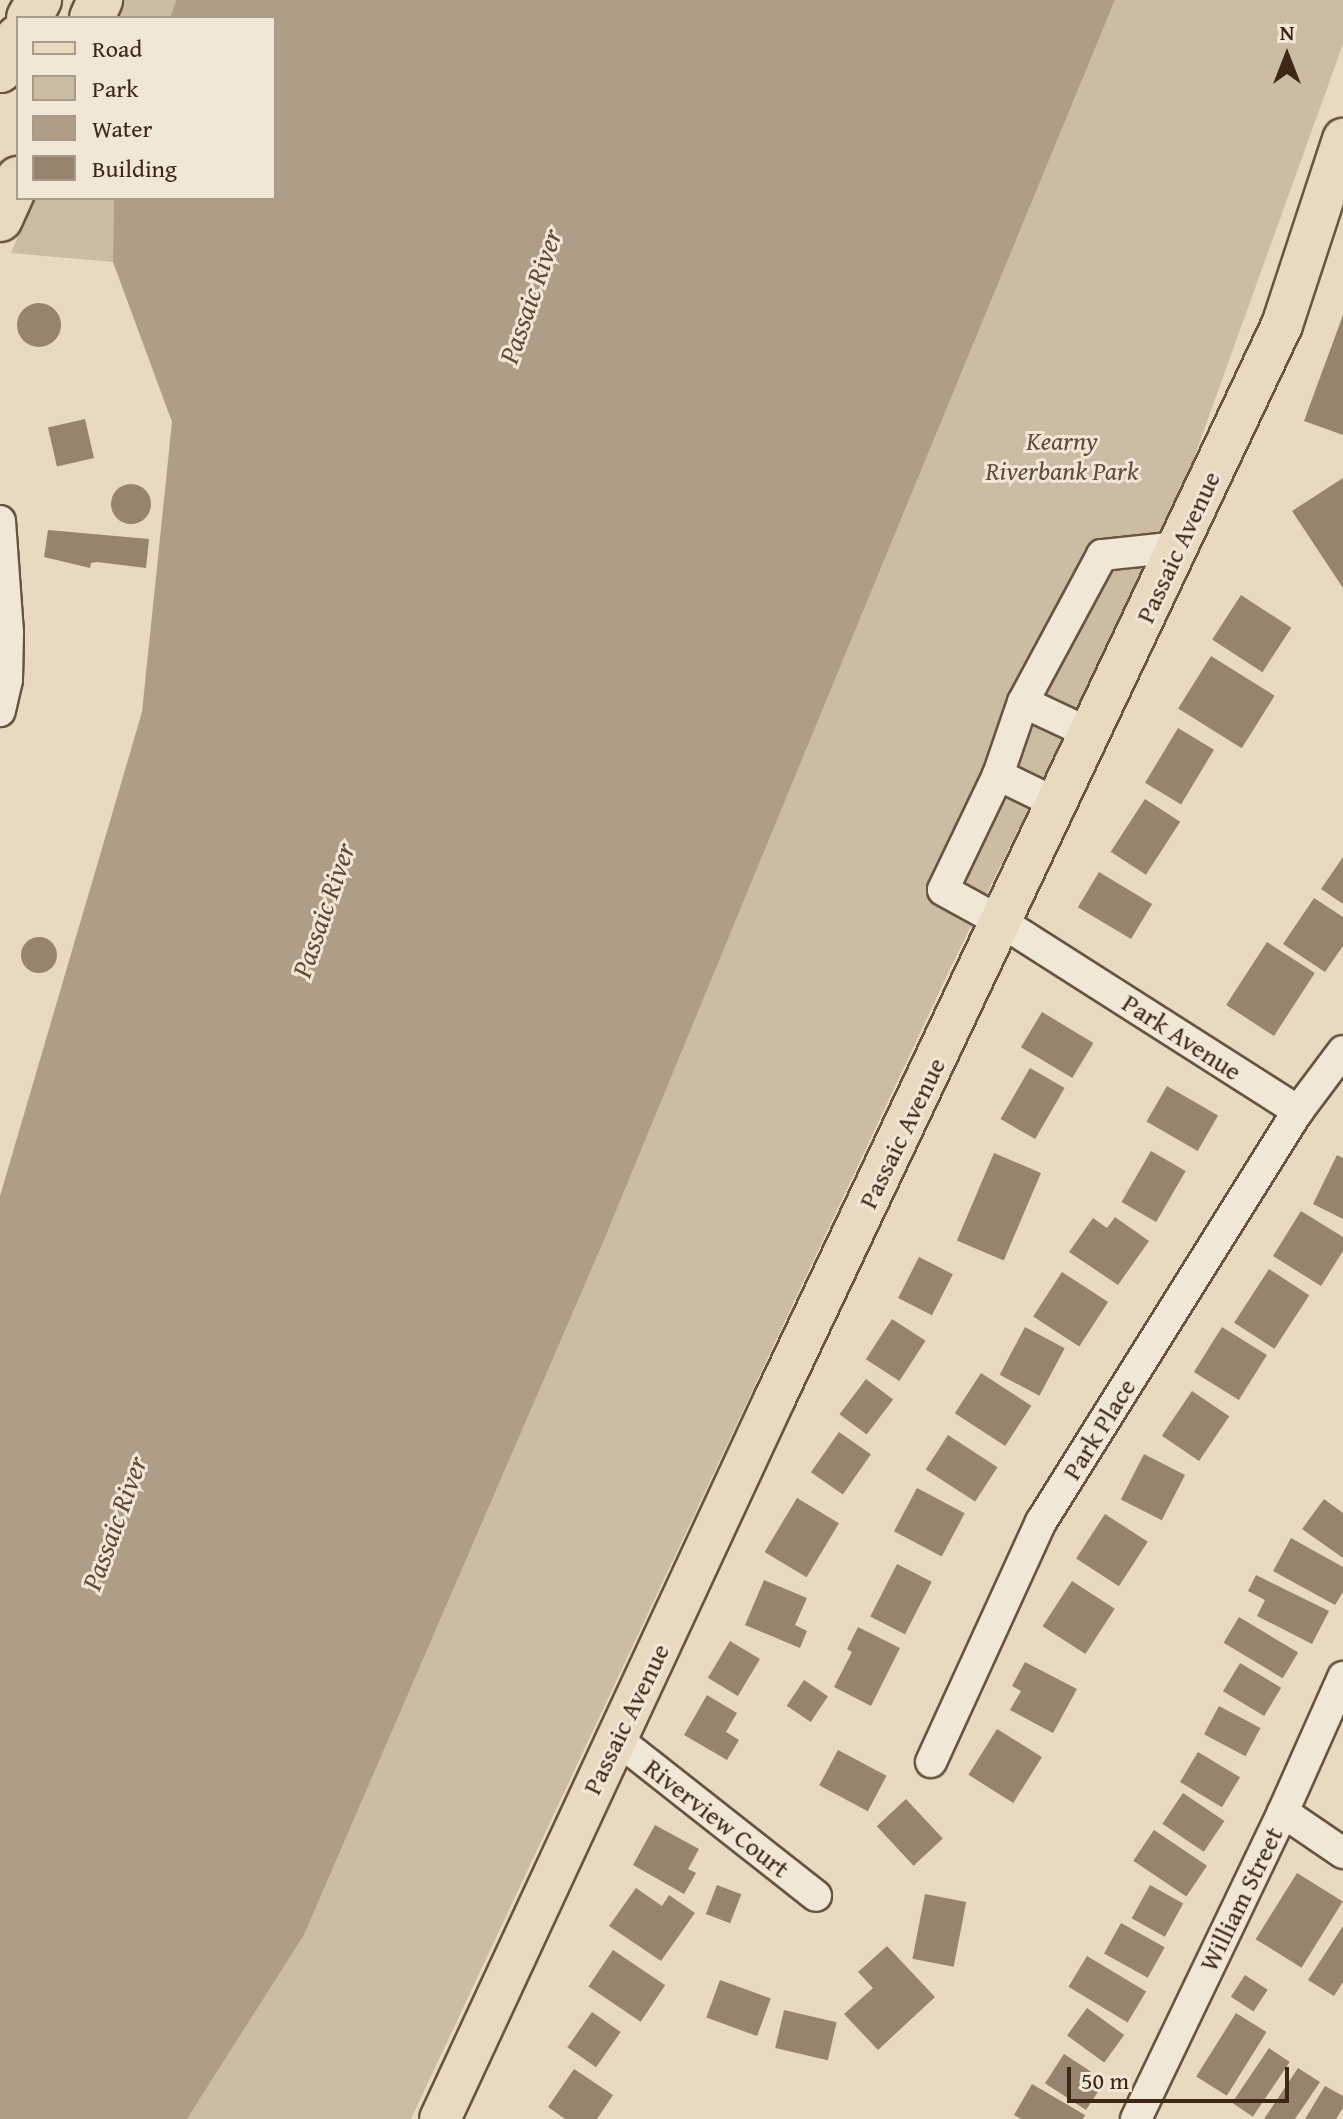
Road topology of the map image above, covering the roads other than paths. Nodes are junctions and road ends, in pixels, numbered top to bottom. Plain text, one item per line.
1 (16, 42) edge
2 (0, 70) edge
3 (1343, 139) edge
4 (16, 183) edge
5 (0, 219) edge
6 (0, 521) edge
7 (1178, 547) junction
8 (1023, 702) junction
9 (0, 711) edge
10 (1091, 734) junction
11 (998, 775) junction
12 (1058, 804) junction
13 (1003, 923) junction
14 (1343, 1051) edge
15 (1298, 1111) junction
16 (1343, 1677) edge
17 (618, 1740) junction
18 (931, 1762) dead end
19 (1283, 1812) junction
20 (1343, 1853) edge
21 (816, 1896) dead end
22 (445, 2116) edge
23 (1138, 2118) edge

1 - 2 highway
3 - 7 main road, Passaic Avenue
4 - 5 highway
6 - 9 street
7 - 8 street
7 - 10 main road, Passaic Avenue
8 - 10 street
8 - 11 street
10 - 12 main road, Passaic Avenue
11 - 12 street
11 - 13 street, Park Avenue
12 - 13 main road, Passaic Avenue
13 - 15 street, Park Avenue
13 - 17 main road, Passaic Avenue
14 - 15 street
15 - 18 street, Park Place
16 - 19 street, William Street
17 - 21 street, Riverview Court
17 - 22 main road, Passaic Avenue
19 - 20 street
19 - 23 street, William Street

